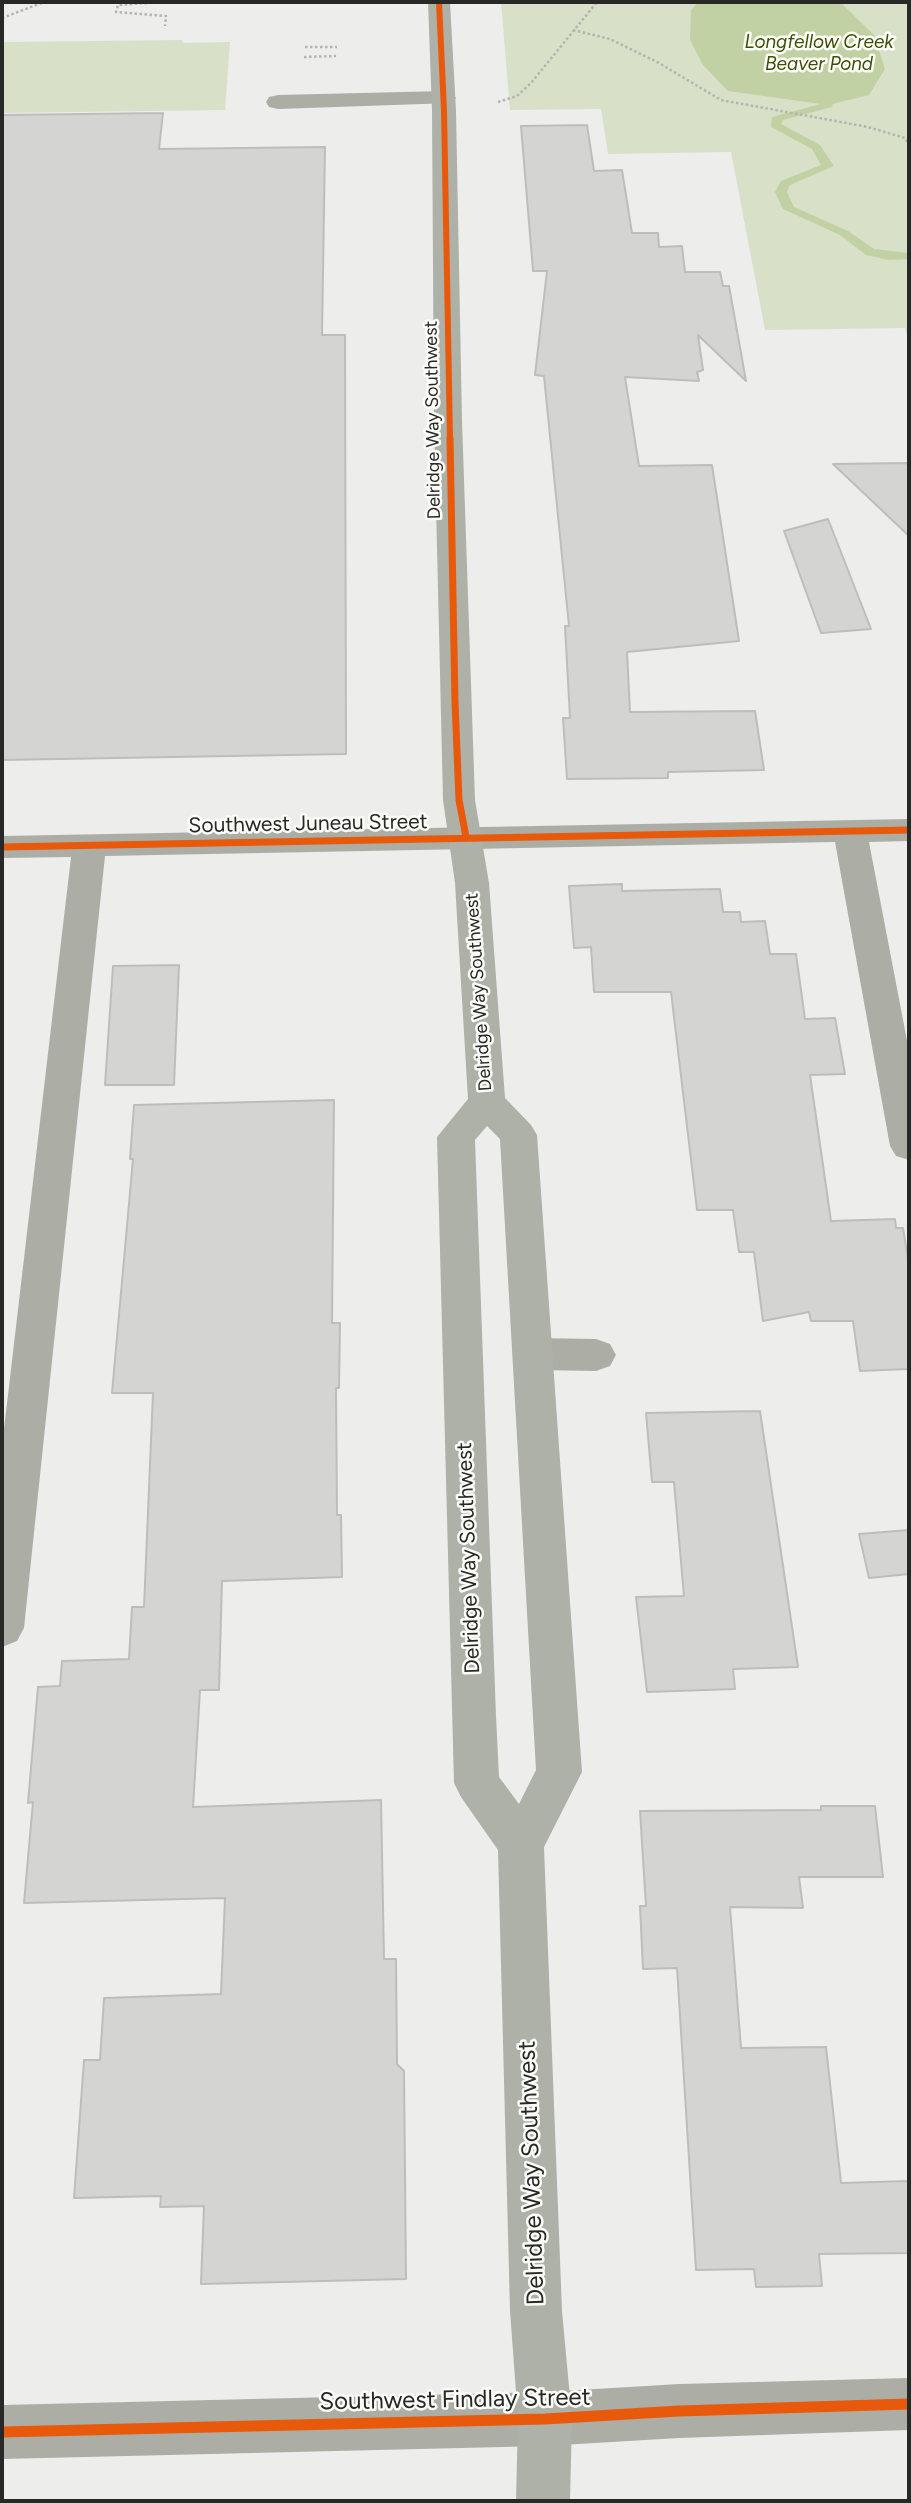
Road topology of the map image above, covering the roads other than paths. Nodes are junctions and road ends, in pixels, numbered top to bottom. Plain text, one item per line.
1 (439, 2) edge
2 (444, 98) junction
3 (278, 102) dead end
4 (909, 830) edge
5 (850, 831) junction
6 (466, 837) junction
7 (89, 846) junction
8 (2, 848) edge
9 (487, 1102) junction
10 (909, 1146) edge
11 (534, 1354) junction
12 (596, 1355) dead end
13 (2, 1629) edge
14 (521, 1844) junction
15 (909, 2404) edge
16 (545, 2419) junction
17 (2, 2432) edge
18 (543, 2501) edge

1 - 2 main road, Delridge Way Southwest
2 - 3 street
2 - 6 main road, Delridge Way Southwest
4 - 5 street, Southwest Juneau Street
5 - 6 street, Southwest Juneau Street
5 - 10 street
6 - 7 street, Southwest Juneau Street
6 - 9 main road, Delridge Way Southwest
7 - 8 street, Southwest Juneau Street
7 - 13 street
9 - 11 main road, Delridge Way Southwest
9 - 14 main road, Delridge Way Southwest
11 - 12 street
11 - 14 main road, Delridge Way Southwest
14 - 16 main road, Delridge Way Southwest
15 - 16 street, Southwest Findlay Street
16 - 17 street, Southwest Findlay Street
16 - 18 main road, Delridge Way Southwest

